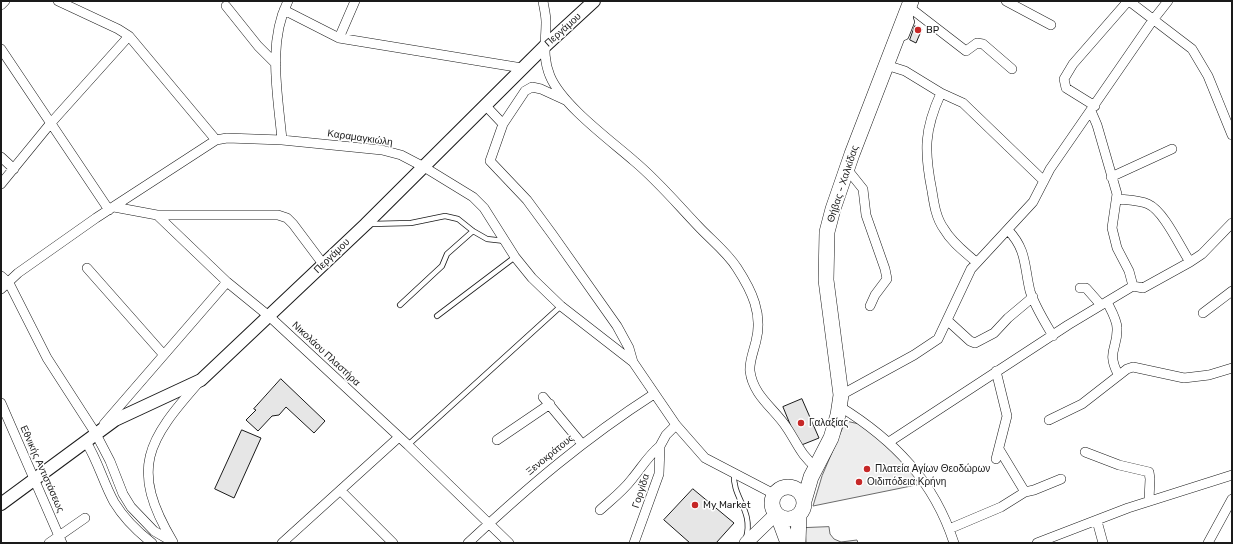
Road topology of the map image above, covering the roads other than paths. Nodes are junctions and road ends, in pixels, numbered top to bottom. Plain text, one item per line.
1 (5, 1) edge
2 (58, 1) edge
3 (288, 1) edge
4 (355, 1) edge
5 (543, 1) edge
6 (594, 1) edge
7 (1006, 1) edge
8 (1128, 1) edge
9 (1168, 1) edge
10 (1, 5) edge
11 (226, 6) dead end
12 (909, 6) edge
13 (284, 10) junction
14 (1153, 20) junction
15 (1051, 25) dead end
16 (129, 36) junction
17 (339, 38) junction
18 (544, 47) junction
19 (1, 49) edge
20 (276, 64) junction
21 (886, 65) junction
22 (522, 68) junction
23 (1012, 69) dead end
24 (941, 92) junction
25 (570, 103) junction
26 (486, 106) junction
27 (1093, 109) junction
28 (50, 124) junction
29 (503, 124) junction
30 (1232, 134) edge
31 (216, 140) junction
32 (282, 140) junction
33 (1172, 149) dead end
34 (1, 157) edge
35 (424, 167) junction
36 (14, 169) junction
37 (847, 169) junction
38 (1111, 177) junction
39 (1044, 180) junction
40 (1, 184) edge
41 (1117, 199) junction
42 (112, 209) junction
43 (157, 215) junction
44 (1232, 223) edge
45 (366, 224) junction
46 (1008, 230) junction
47 (472, 231) junction
48 (505, 241) junction
49 (515, 257) junction
50 (976, 262) junction
51 (1190, 262) junction
52 (324, 264) junction
53 (87, 268) dead end
54 (1, 276) edge
55 (227, 282) junction
56 (9, 283) junction
57 (1133, 286) junction
58 (1080, 288) dead end
59 (1, 289) edge
60 (1232, 291) edge
61 (1033, 297) junction
62 (1104, 303) junction
63 (400, 305) dead end
64 (561, 306) junction
65 (870, 306) dead end
66 (1203, 313) dead end
67 (270, 316) junction
68 (437, 316) dead end
69 (947, 320) junction
70 (1053, 336) junction
71 (163, 354) junction
72 (633, 362) junction
73 (1232, 368) edge
74 (996, 371) junction
75 (1118, 374) junction
76 (201, 380) junction
77 (654, 394) junction
78 (544, 397) dead end
79 (840, 400) junction
80 (1, 403) edge
81 (550, 404) junction
82 (1049, 420) dead end
83 (676, 425) junction
84 (96, 434) junction
85 (399, 437) junction
86 (498, 440) dead end
87 (86, 442) junction
88 (889, 442) junction
89 (582, 444) junction
90 (408, 445) junction
91 (660, 446) junction
92 (999, 449) junction
93 (1085, 452) dead end
94 (996, 459) dead end
95 (816, 467) junction
96 (734, 473) junction
97 (1232, 475) edge
98 (35, 479) junction
99 (1061, 479) dead end
100 (780, 490) junction
101 (341, 491) junction
102 (1025, 492) junction
103 (1232, 499) edge
104 (1149, 500) junction
105 (1, 504) edge
106 (802, 508) junction
107 (600, 510) dead end
108 (777, 515) junction
109 (85, 518) dead end
110 (1097, 521) junction
111 (488, 524) junction
112 (949, 529) junction
113 (60, 540) edge
114 (287, 542) edge
115 (49, 543) edge
116 (152, 543) edge
117 (174, 543) edge
118 (393, 543) edge
119 (468, 543) edge
120 (509, 543) edge
121 (634, 543) edge
122 (745, 543) edge
123 (788, 543) edge
124 (798, 543) edge
125 (954, 543) edge
126 (1036, 543) edge
127 (1103, 543) edge
128 (1208, 543) edge

1 - 10 street
2 - 16 street
3 - 13 street
4 - 17 street
5 - 18 street
6 - 18 street, Περγάμου
7 - 15 street
8 - 14 street
8 - 27 street
9 - 14 street
11 - 20 street
12 - 21 main road, Θήβας - Χαλκίδας
12 - 23 street
13 - 17 street
13 - 20 street
14 - 27 street
14 - 30 street
16 - 28 street
16 - 31 street
17 - 22 street
18 - 22 street, Περγάμου
18 - 25 street
19 - 28 street
20 - 32 street
21 - 24 street
21 - 37 main road, Θήβας - Χαλκίδας
22 - 26 street, Περγάμου
24 - 39 street
24 - 50 street
25 - 29 street
25 - 95 street
26 - 29 street
26 - 35 street, Περγάμου
27 - 38 street
27 - 39 street
28 - 36 street
28 - 42 street
29 - 72 street
31 - 32 street, Καραμαγκιώλη
31 - 42 street
32 - 35 street, Καραμαγκιώλη
33 - 38 street
34 - 36 street
35 - 45 street, Περγάμου
35 - 48 street, Καραμαγκιώλη
36 - 40 street
37 - 65 street
37 - 79 main road, Θήβας - Χαλκίδας
38 - 41 street
39 - 46 street
41 - 51 street
41 - 57 street
42 - 43 street
42 - 56 street
43 - 52 street
43 - 55 street, Νικολάου Πλαστήρα
44 - 51 street
45 - 47 lane
45 - 52 street, Περγάμου
46 - 50 street
46 - 61 street
47 - 48 lane
47 - 63 lane
48 - 49 street, Καραμαγκιώλη
49 - 64 street, Καραμαγκιώλη
49 - 68 lane
50 - 69 street
51 - 57 street
52 - 67 street, Περγάμου
53 - 71 street
54 - 56 street
55 - 67 street, Νικολάου Πλαστήρα
55 - 71 street
56 - 59 street
56 - 84 street
57 - 62 street
58 - 62 street
60 - 66 street
61 - 69 street
61 - 70 street
62 - 70 street
62 - 75 street
64 - 72 street, Καραμαγκιώλη
64 - 90 lane
67 - 76 street, Περγάμου
67 - 85 street, Νικολάου Πλαστήρα
69 - 79 street
70 - 74 street
71 - 84 street
72 - 77 street
73 - 75 street
74 - 88 street
74 - 92 street
75 - 82 street
76 - 84 street
76 - 117 street, Περγάμου
77 - 83 street
77 - 89 street, Ξενοκράτους
78 - 81 street
79 - 88 street
79 - 95 main road, Θήβας - Χαλκίδας
80 - 98 street, Εθνικής Αντιστάσεως
81 - 86 street
81 - 89 street
83 - 91 street
83 - 96 street
84 - 87 street
84 - 117 street
85 - 90 street, Νικολάου Πλαστήρα
85 - 101 street
87 - 98 street
87 - 116 street
88 - 112 street
89 - 111 street, Ξενοκράτους
90 - 111 street, Νικολάου Πλαστήρα
91 - 107 street
91 - 121 street, Γοργίδα
92 - 94 street
92 - 102 street
93 - 104 street
95 - 100 main road, Θήβας - Χαλκίδας
95 - 106 main road, Θήβας - Χαλκίδας
96 - 100 street
96 - 122 lane
97 - 104 street
98 - 105 street
98 - 113 street, Εθνικής Αντιστάσεως
99 - 102 street
100 - 106 main road
100 - 108 main road
101 - 114 street
101 - 118 street
102 - 112 street
103 - 128 street
104 - 110 street
106 - 108 main road
106 - 124 main road, Θήβας - Χαλκίδας
108 - 122 main road
108 - 123 main road
109 - 113 street
110 - 126 street
110 - 127 street
111 - 119 street, Ξενοκράτους
111 - 120 street, Νικολάου Πλαστήρα
112 - 125 street
113 - 115 street

